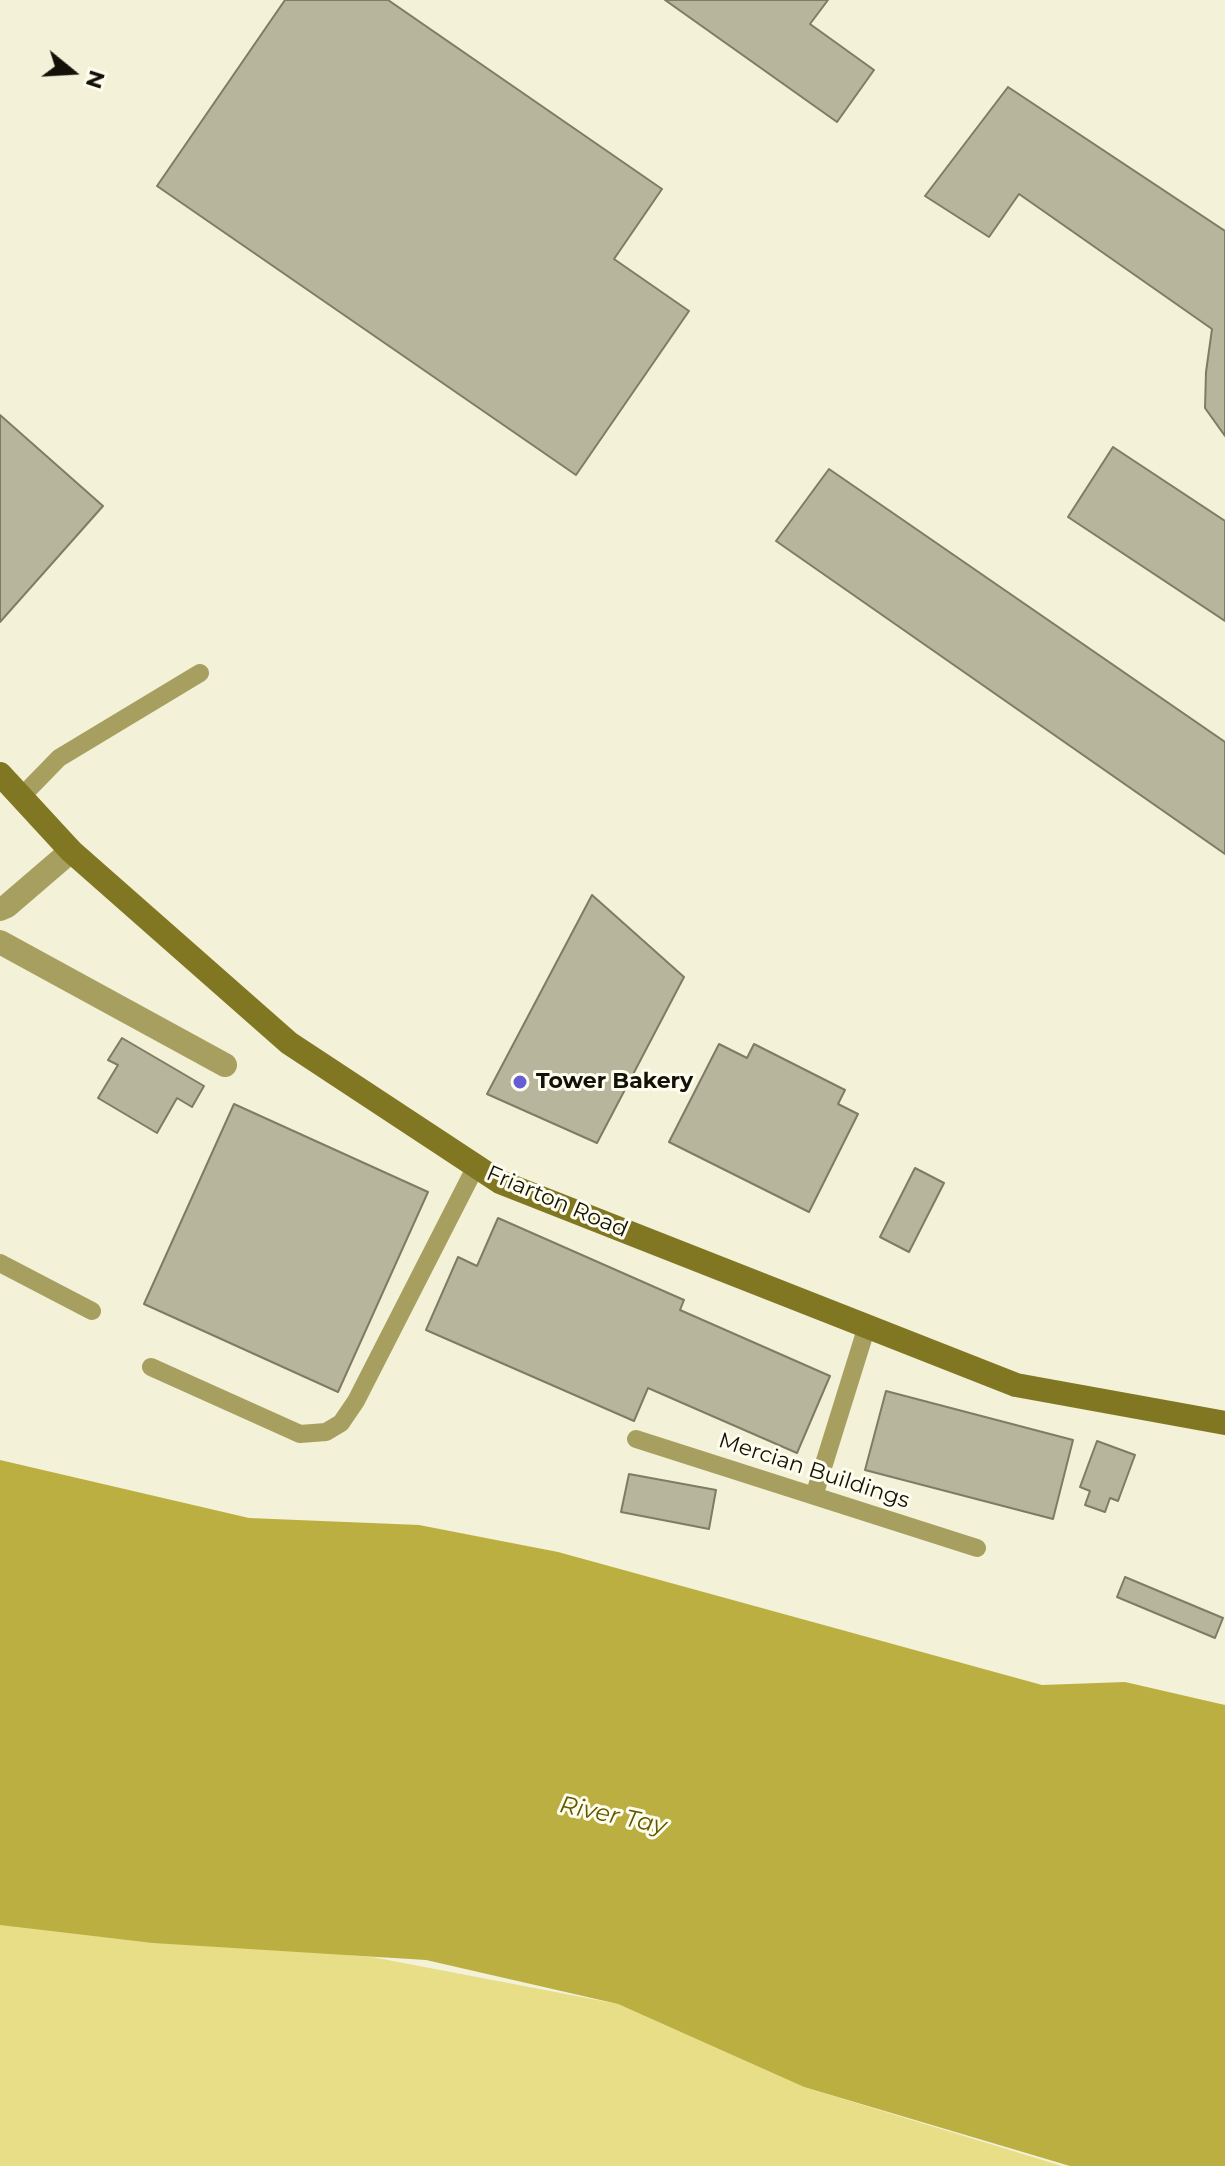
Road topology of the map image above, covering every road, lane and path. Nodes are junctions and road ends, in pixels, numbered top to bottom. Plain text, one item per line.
1 (200, 673) dead end
2 (0, 774) edge
3 (21, 797) junction
4 (71, 851) junction
5 (0, 909) edge
6 (0, 942) edge
7 (225, 1065) dead end
8 (476, 1166) junction
9 (0, 1263) edge
10 (92, 1311) dead end
11 (867, 1326) junction
12 (151, 1367) dead end
13 (1225, 1423) edge
14 (636, 1439) dead end
15 (814, 1496) junction
16 (977, 1548) dead end

1 - 3 lane
2 - 3 street, Friarton Road
3 - 4 street, Friarton Road
4 - 5 street
4 - 8 street, Friarton Road
6 - 7 street
8 - 11 street, Friarton Road
8 - 12 lane
9 - 10 lane
11 - 13 street, Friarton Road
11 - 15 lane
14 - 15 lane, Mercian Buildings
15 - 16 lane, Mercian Buildings

